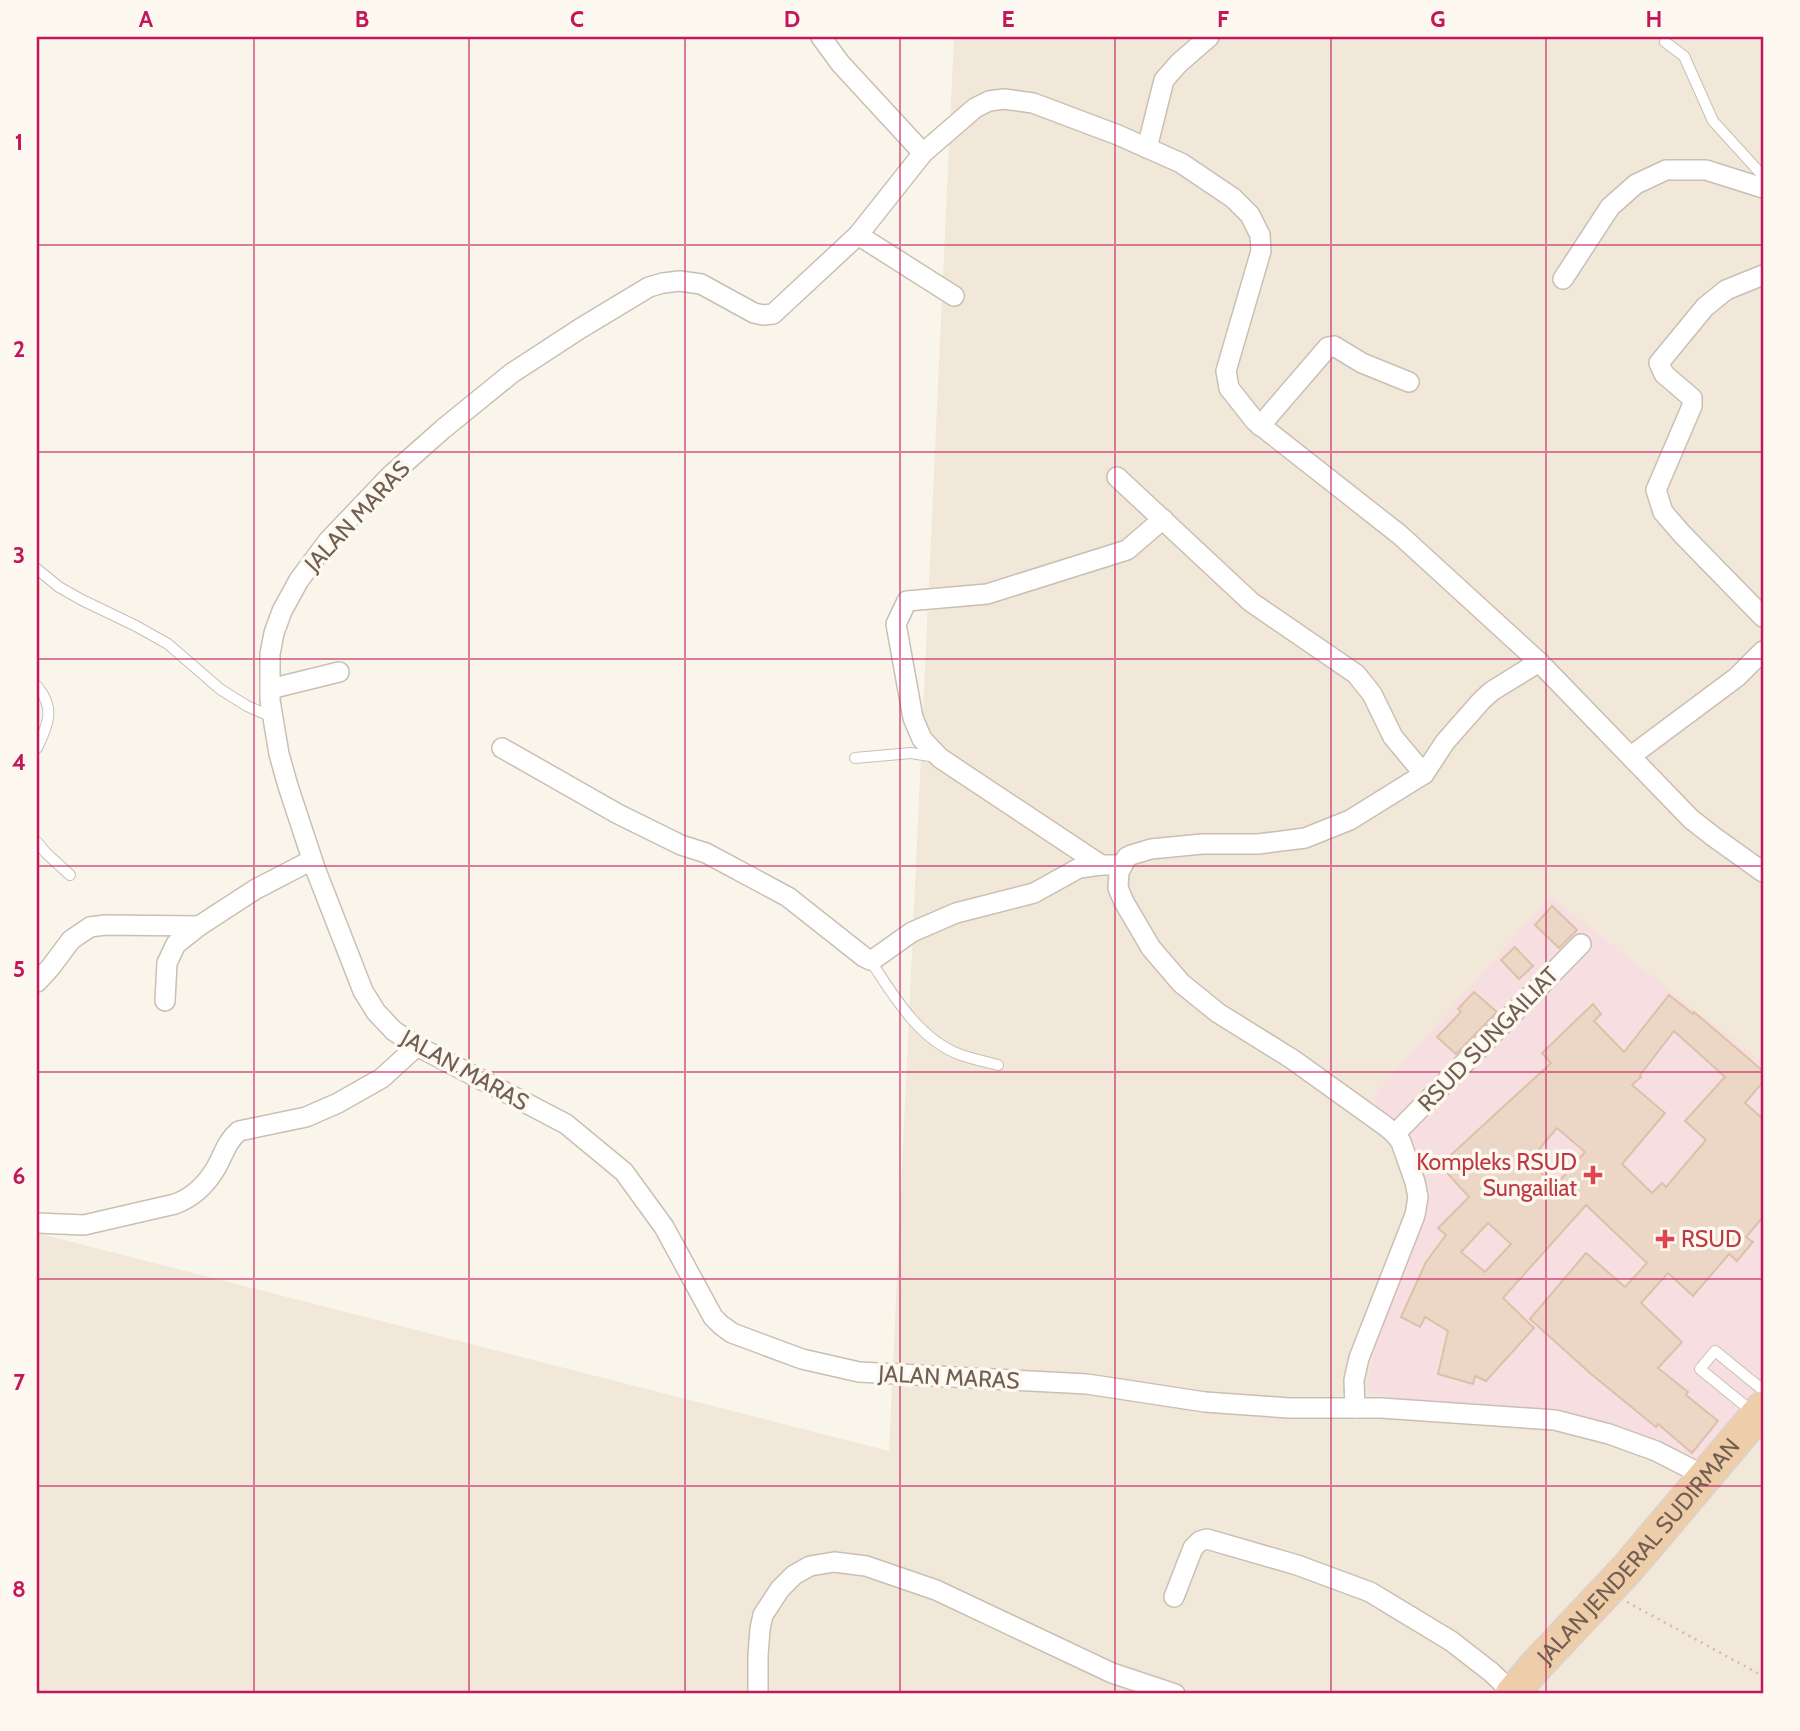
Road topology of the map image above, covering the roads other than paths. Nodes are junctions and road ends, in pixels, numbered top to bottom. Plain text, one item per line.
1 (821, 37) edge
2 (1209, 37) edge
3 (1665, 42) dead end
4 (1147, 148) junction
5 (923, 153) junction
6 (1763, 176) edge
7 (1763, 188) edge
8 (858, 235) junction
9 (1763, 275) edge
10 (1563, 279) dead end
11 (954, 296) dead end
12 (1409, 382) dead end
13 (1260, 426) junction
14 (1117, 478) dead end
15 (1163, 519) junction
16 (39, 575) edge
17 (1763, 617) edge
18 (1763, 651) edge
19 (1539, 662) junction
20 (339, 672) dead end
21 (37, 686) edge
22 (270, 689) junction
23 (272, 717) junction
24 (37, 748) edge
25 (502, 748) dead end
26 (1631, 756) junction
27 (855, 758) dead end
28 (940, 758) junction
29 (1424, 774) junction
30 (37, 842) edge
31 (312, 860) junction
32 (1101, 864) junction
33 (1122, 865) junction
34 (1763, 872) edge
35 (70, 876) dead end
36 (199, 926) junction
37 (1581, 944) dead end
38 (870, 960) junction
39 (37, 982) edge
40 (165, 1001) dead end
41 (417, 1046) junction
42 (998, 1065) dead end
43 (1395, 1134) junction
44 (37, 1223) edge
45 (1355, 1408) junction
46 (1762, 1414) edge
47 (1705, 1476) junction
48 (1174, 1597) dead end
49 (758, 1694) edge
50 (1175, 1694) edge
51 (1519, 1694) edge

1 - 5 street
2 - 4 street
3 - 6 lane
4 - 5 street, JALAN MARAS
4 - 13 street, JALAN MARAS
5 - 8 street, JALAN MARAS
7 - 10 street
8 - 11 street
8 - 22 street, JALAN MARAS
9 - 17 street
12 - 13 street
13 - 19 street
14 - 15 street
15 - 28 street
15 - 29 street
16 - 23 lane
18 - 26 street
19 - 26 street
19 - 29 street
20 - 22 street
21 - 24 lane
22 - 23 street, JALAN MARAS
23 - 31 street, JALAN MARAS
25 - 38 street
26 - 34 street
27 - 28 lane
28 - 32 street
29 - 33 street
30 - 35 lane
31 - 36 street
31 - 41 street, JALAN MARAS
32 - 33 street
32 - 38 street
33 - 43 street
36 - 39 street
36 - 40 street
37 - 43 street, RSUD SUNGAILIAT
38 - 42 lane
41 - 44 street
41 - 45 street, JALAN MARAS
43 - 45 street
45 - 47 street, JALAN MARAS
46 - 46 lane
46 - 47 highway, JALAN JENDERAL SUDIRMAN
46 - 51 highway, JALAN JENDERAL SUDIRMAN
47 - 51 highway, JALAN JENDERAL SUDIRMAN
48 - 51 street
49 - 50 street

